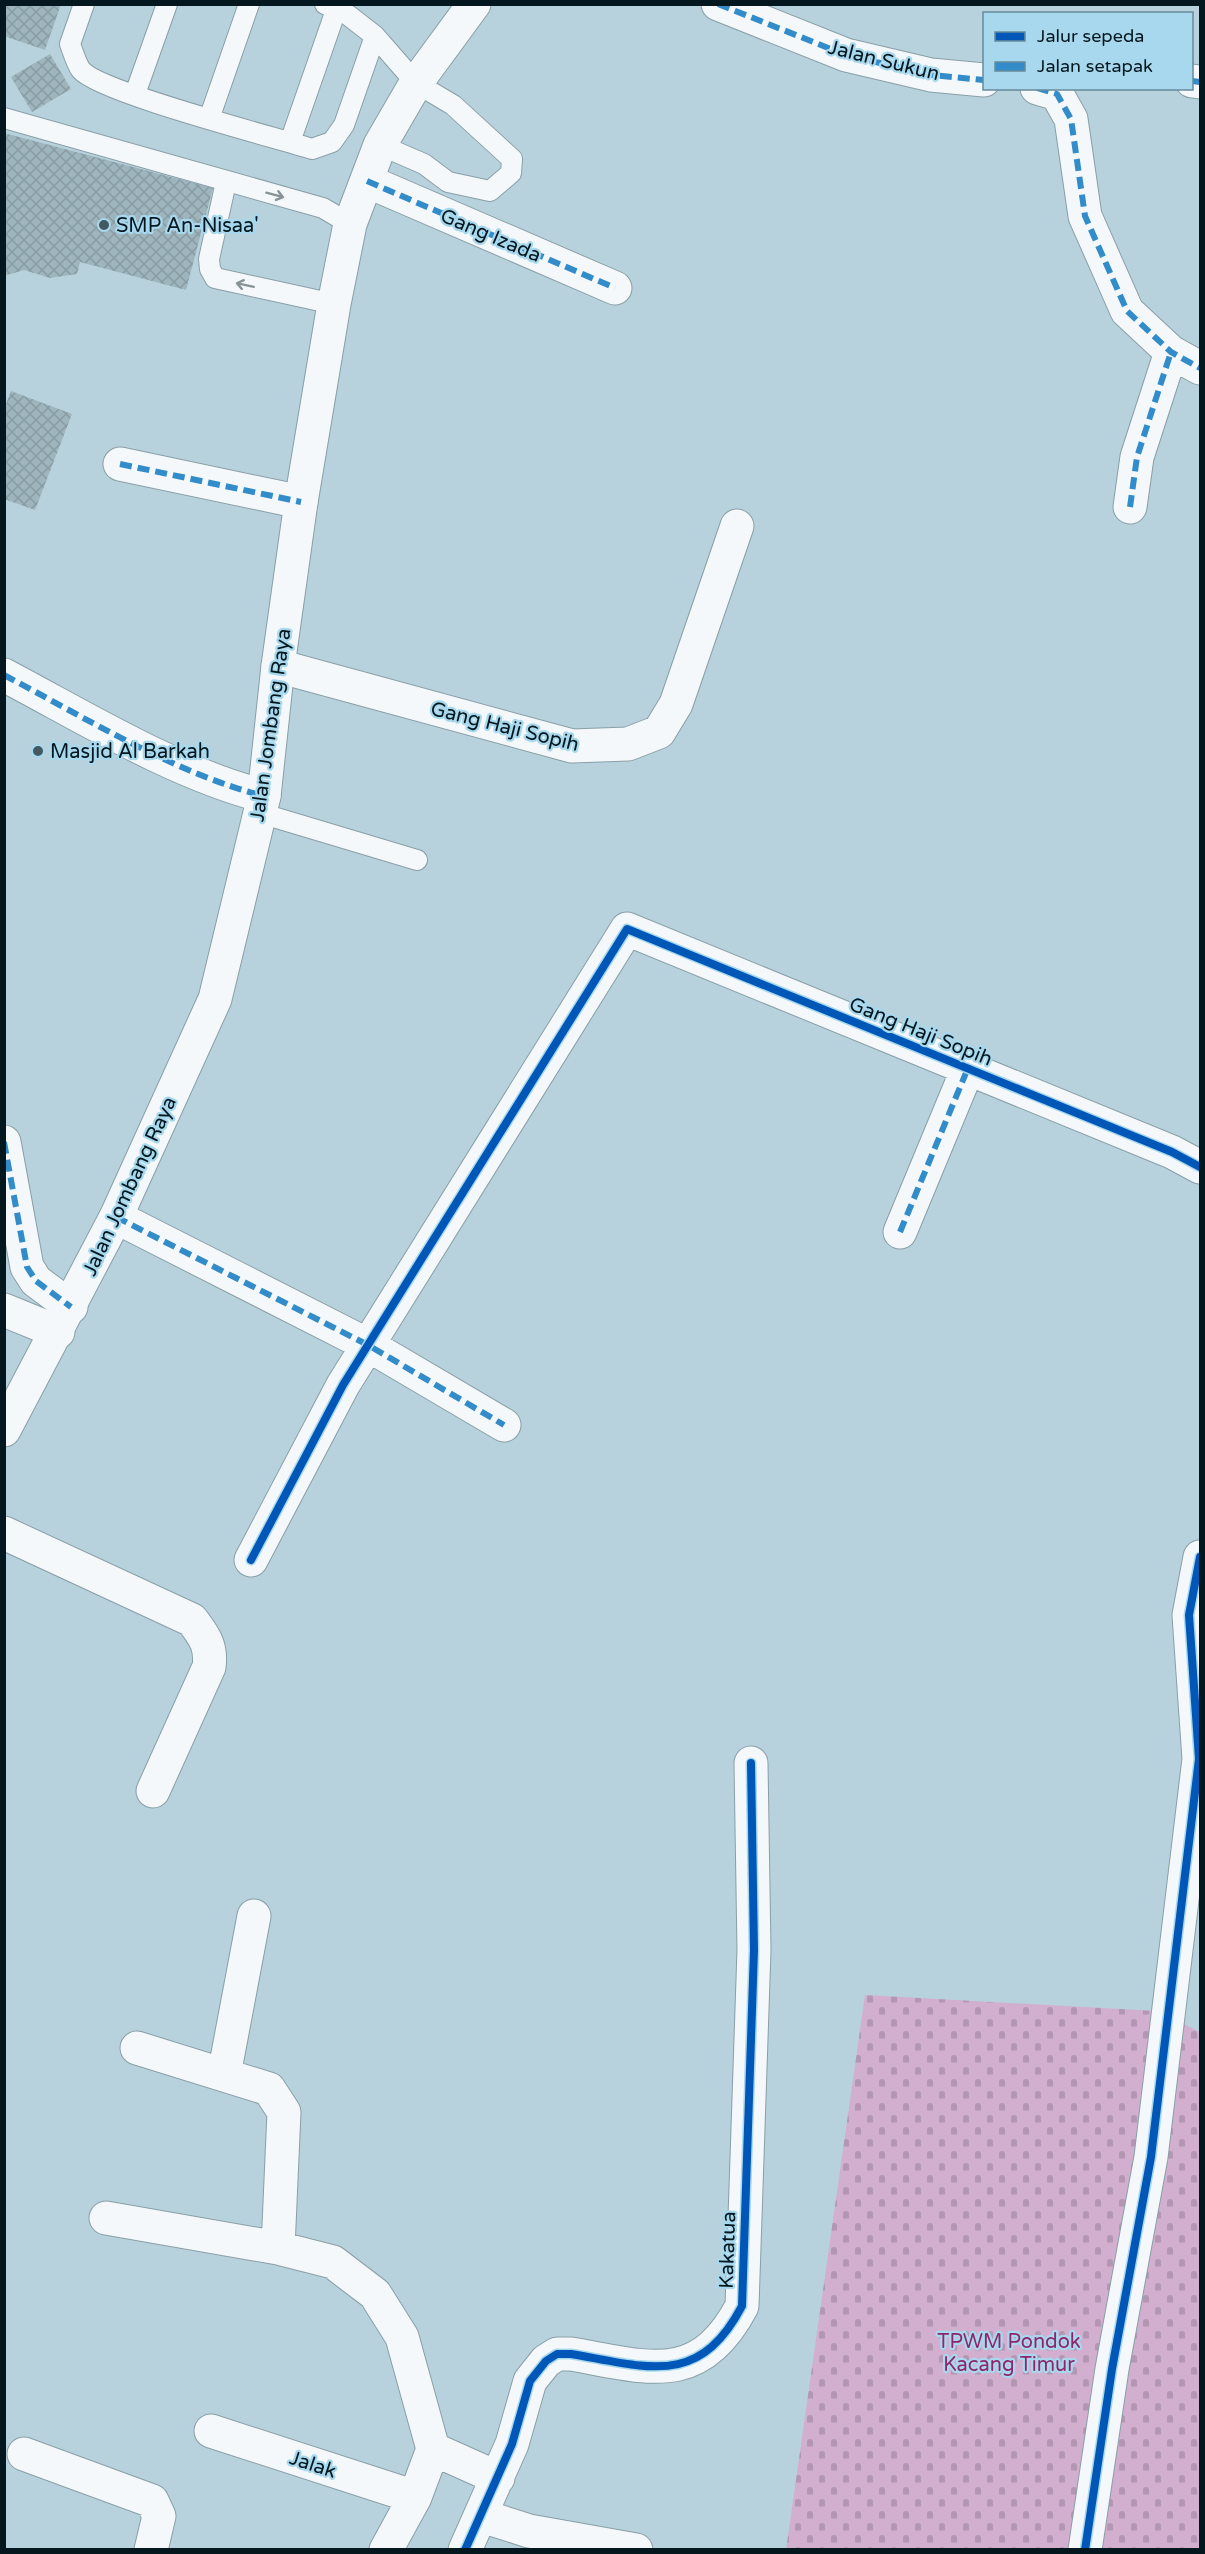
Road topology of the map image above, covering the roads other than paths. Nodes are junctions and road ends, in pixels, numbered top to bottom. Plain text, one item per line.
1 (84, 4) edge
2 (167, 4) edge
3 (249, 4) edge
4 (474, 4) edge
5 (718, 4) edge
6 (331, 7) edge
7 (375, 36) junction
8 (983, 80) edge
9 (416, 83) junction
10 (1051, 90) edge
11 (135, 94) junction
12 (4, 118) edge
13 (209, 119) junction
14 (290, 142) junction
15 (380, 145) junction
16 (367, 181) junction
17 (226, 182) junction
18 (350, 224) junction
19 (615, 288) dead end
20 (334, 304) junction
21 (1171, 352) junction
22 (1200, 368) edge
23 (120, 464) dead end
24 (301, 502) junction
25 (1130, 507) dead end
26 (737, 526) dead end
27 (278, 666) junction
28 (4, 675) edge
29 (262, 804) junction
30 (417, 860) dead end
31 (968, 1068) junction
32 (4, 1142) edge
33 (1200, 1167) edge
34 (116, 1217) junction
35 (900, 1232) dead end
36 (4, 1310) edge
37 (64, 1319) junction
38 (368, 1345) junction
39 (504, 1425) dead end
40 (4, 1430) edge
41 (4, 1533) edge
42 (1200, 1557) edge
43 (251, 1560) dead end
44 (1200, 1760) edge
45 (751, 1763) dead end
46 (153, 1791) dead end
47 (254, 1916) dead end
48 (137, 2048) dead end
49 (224, 2075) junction
50 (106, 2218) dead end
51 (278, 2248) junction
52 (211, 2432) dead end
53 (441, 2453) junction
54 (24, 2454) dead end
55 (489, 2474) junction
56 (415, 2497) junction
57 (482, 2516) junction
58 (151, 2550) edge
59 (386, 2550) edge
60 (465, 2550) edge
61 (636, 2550) edge
62 (1084, 2550) edge

1 - 11 lane
2 - 11 lane
3 - 13 lane
4 - 9 street, Jalan Jombang Raya
5 - 8 street, Jalan Sukun
6 - 7 lane
6 - 14 lane
7 - 9 lane
7 - 14 lane
9 - 15 street, Jalan Jombang Raya
9 - 15 lane
10 - 21 street
11 - 13 lane
12 - 17 lane
13 - 14 lane
15 - 16 street, Jalan Jombang Raya
16 - 18 street, Jalan Jombang Raya
16 - 19 street, Gang Izada
17 -> 18 lane
20 -> 17 lane
18 - 20 street, Jalan Jombang Raya
20 - 24 street, Jalan Jombang Raya
21 - 22 street
21 - 25 street
23 - 24 street
24 - 27 street, Jalan Jombang Raya
26 - 27 street, Gang Haji Sopih
27 - 29 street, Jalan Jombang Raya
28 - 29 street
29 - 30 lane
29 - 34 street, Jalan Jombang Raya
31 - 33 street, Gang Haji Sopih
31 - 35 street
31 - 38 street, Gang Haji Sopih
32 - 37 street
34 - 37 street, Jalan Jombang Raya
34 - 38 street
36 - 37 street
37 - 40 street, Jalan Jombang Raya
38 - 39 street
38 - 43 street
41 - 46 street
42 - 44 street
44 - 62 street
45 - 55 street, Kakatua
47 - 49 street
48 - 49 street
49 - 51 street
50 - 51 street
51 - 53 street
52 - 56 street, Jalak
53 - 55 street
53 - 56 street
54 - 58 street
55 - 57 street, Kakatua
56 - 59 street
57 - 60 street, Kakatua
57 - 61 street

